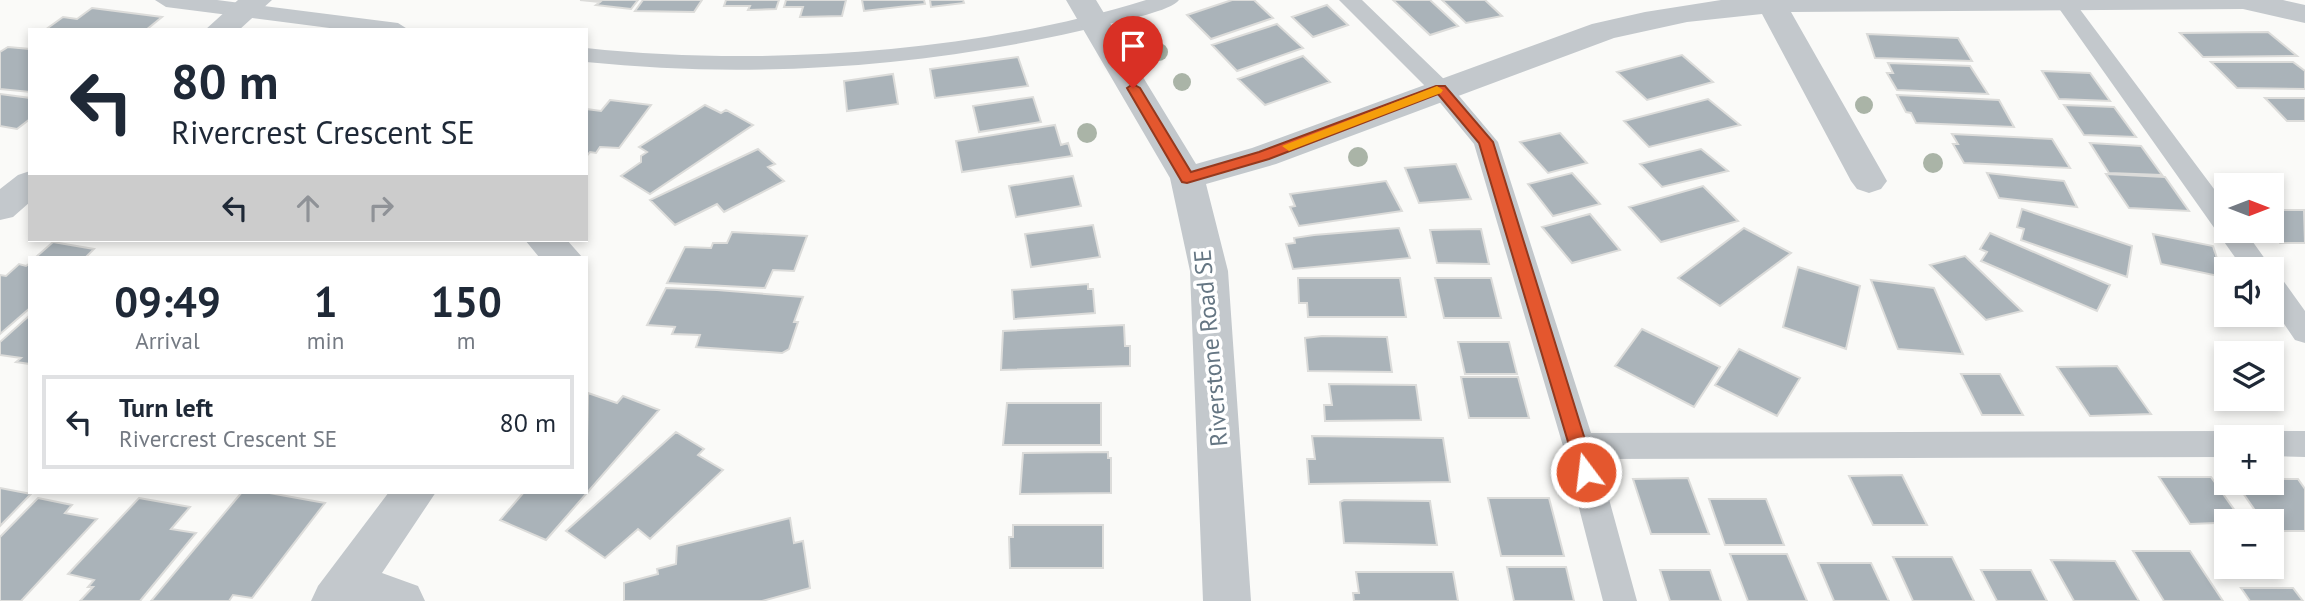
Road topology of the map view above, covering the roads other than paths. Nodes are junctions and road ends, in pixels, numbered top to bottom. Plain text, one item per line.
1 (166, 0) edge
2 (1168, 0) edge
3 (1350, 0) edge
4 (2063, 1) edge
5 (251, 4) edge
6 (1772, 5) junction
7 (1087, 10) edge
8 (2305, 14) edge
9 (222, 28) edge
10 (387, 28) edge
11 (588, 55) edge
12 (1441, 89) junction
13 (1187, 178) junction
14 (1869, 181) dead end
15 (28, 185) edge
16 (0, 208) edge
17 (2214, 208) edge
18 (545, 242) edge
19 (562, 256) edge
20 (2284, 303) edge
21 (2305, 332) edge
22 (2214, 444) edge
23 (2284, 444) edge
24 (2305, 444) edge
25 (1579, 446) junction
26 (413, 494) edge
27 (342, 592) edge
28 (401, 601) edge
29 (1227, 601) edge
30 (1620, 601) edge

1 - 5 lane
2 - 7 lane
3 - 12 lane
4 - 6 street
4 - 8 street
4 - 17 lane
5 - 9 street
5 - 10 lane
6 - 12 street
6 - 14 street
7 - 11 lane
7 - 13 street, Riverstone Road SE
12 - 13 street
12 - 25 lane
13 - 29 street, Riverstone Road SE
15 - 16 street
18 - 19 street
20 - 21 lane
22 - 25 lane
23 - 24 lane
25 - 30 lane
26 - 27 street
27 - 28 street

